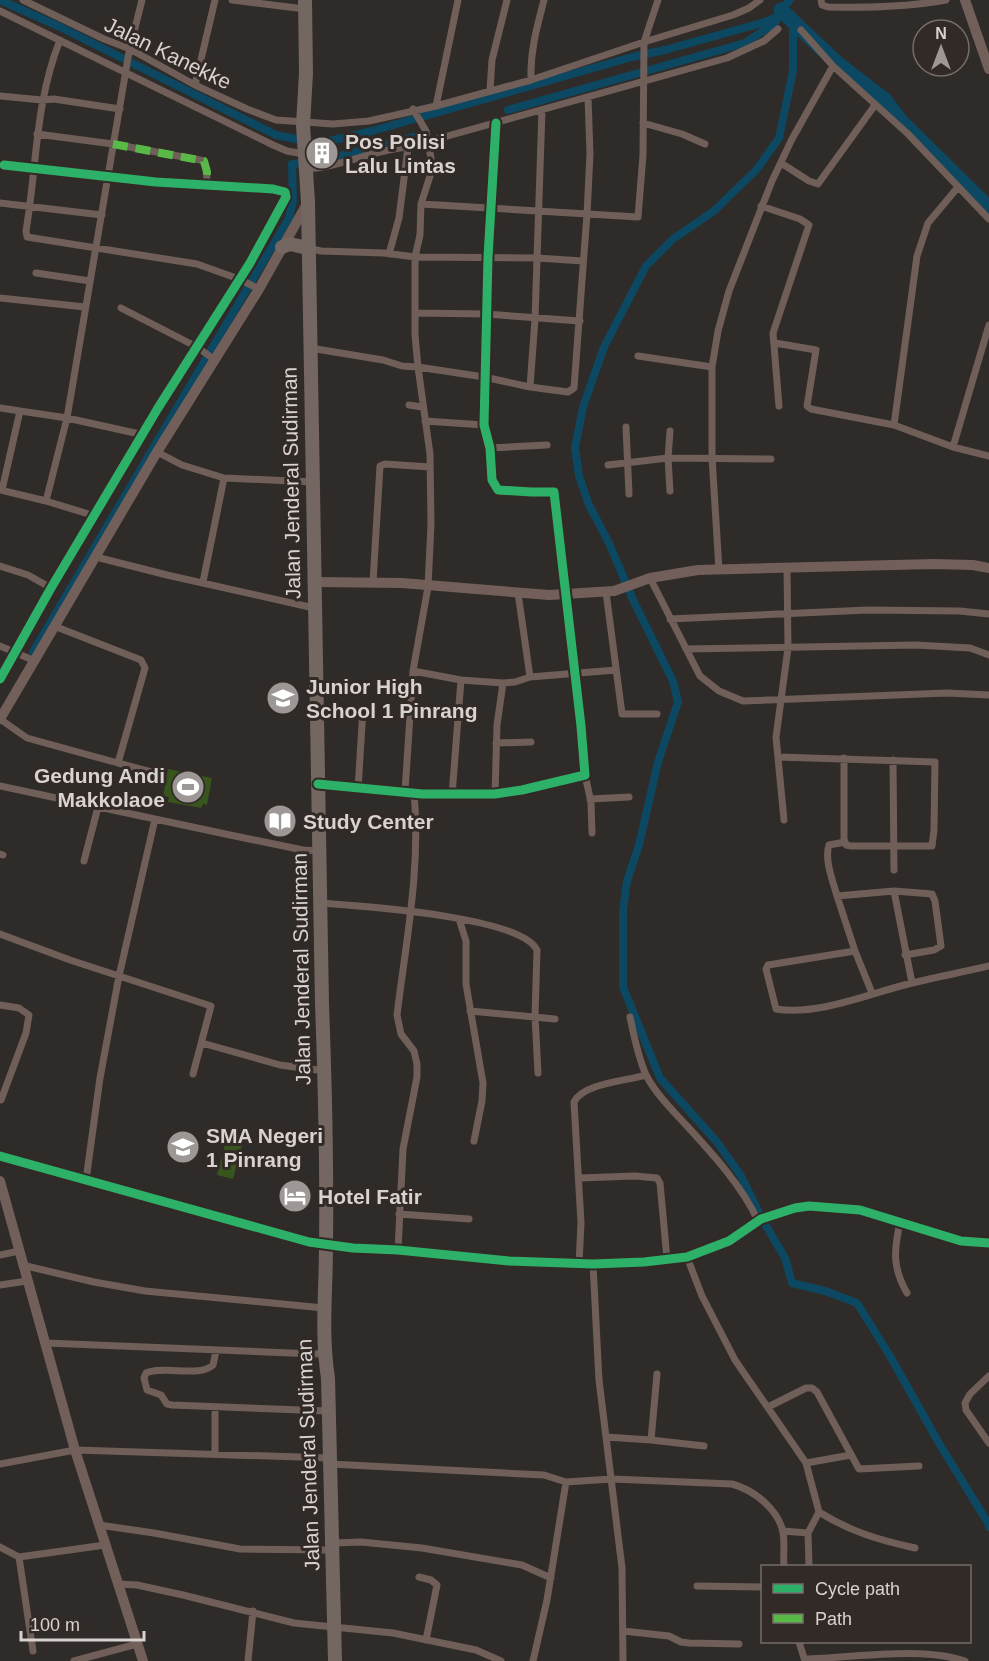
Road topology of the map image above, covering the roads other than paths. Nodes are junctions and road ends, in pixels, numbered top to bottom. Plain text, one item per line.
1 (23, 0) edge
2 (142, 0) edge
3 (215, 0) edge
4 (232, 0) edge
5 (458, 0) edge
6 (507, 0) edge
7 (544, 0) edge
8 (656, 0) edge
9 (760, 0) edge
10 (946, 0) edge
11 (966, 2) edge
12 (822, 3) edge
13 (305, 4) edge
14 (0, 11) edge
15 (778, 29) dead end
16 (801, 30) dead end
17 (60, 40) junction
18 (644, 42) junction
19 (129, 51) junction
20 (833, 66) junction
21 (989, 69) edge
22 (127, 72) junction
23 (531, 80) junction
24 (644, 80) junction
25 (195, 85) junction
26 (490, 90) junction
27 (0, 96) edge
28 (588, 97) junction
29 (42, 100) junction
30 (875, 105) junction
31 (436, 106) junction
32 (120, 109) junction
33 (414, 110) junction
34 (542, 110) junction
35 (495, 123) junction
36 (643, 123) junction
37 (303, 124) junction
38 (37, 134) junction
39 (429, 141) junction
40 (113, 144) junction
41 (705, 144) dead end
42 (408, 147) junction
43 (304, 157) junction
44 (781, 163) junction
45 (4, 165) dead end
46 (33, 168) junction
47 (107, 176) junction
48 (206, 185) junction
49 (958, 187) junction
50 (308, 202) junction
51 (0, 203) edge
52 (421, 204) junction
53 (30, 206) junction
54 (761, 206) junction
55 (491, 208) junction
56 (539, 211) junction
57 (587, 214) junction
58 (102, 215) junction
59 (989, 219) edge
60 (97, 247) junction
61 (282, 247) junction
62 (307, 248) junction
63 (389, 254) junction
64 (415, 257) junction
65 (488, 257) junction
66 (537, 258) junction
67 (583, 261) junction
68 (36, 273) dead end
69 (239, 279) junction
70 (90, 281) junction
71 (256, 287) junction
72 (0, 298) edge
73 (85, 308) junction
74 (121, 308) dead end
75 (415, 313) junction
76 (486, 314) junction
77 (535, 319) junction
78 (580, 321) junction
79 (989, 325) edge
80 (775, 343) junction
81 (197, 347) junction
82 (310, 348) junction
83 (638, 356) dead end
84 (212, 357) junction
85 (418, 367) junction
86 (712, 367) junction
87 (484, 377) junction
88 (530, 387) junction
89 (409, 405) dead end
90 (779, 406) dead end
91 (0, 408) edge
92 (422, 408) junction
93 (20, 411) junction
94 (67, 418) junction
95 (425, 421) junction
96 (484, 425) junction
97 (894, 425) junction
98 (626, 428) dead end
99 (669, 431) dead end
100 (144, 435) junction
101 (547, 445) dead end
102 (953, 447) junction
103 (490, 448) junction
104 (158, 452) junction
105 (989, 456) edge
106 (712, 457) junction
107 (668, 458) junction
108 (771, 459) dead end
109 (628, 462) junction
110 (608, 465) dead end
111 (430, 467) junction
112 (224, 478) junction
113 (313, 482) junction
114 (1, 490) edge
115 (670, 491) dead end
116 (629, 494) dead end
117 (46, 501) junction
118 (95, 516) junction
119 (96, 557) junction
120 (0, 566) edge
121 (787, 568) junction
122 (989, 568) edge
123 (719, 570) junction
124 (648, 579) junction
125 (202, 582) junction
126 (315, 582) junction
127 (373, 582) junction
128 (428, 587) junction
129 (51, 588) junction
130 (606, 592) junction
131 (518, 593) junction
132 (565, 595) junction
133 (314, 608) junction
134 (787, 613) junction
135 (989, 614) edge
136 (669, 619) junction
137 (54, 626) junction
138 (0, 646) edge
139 (788, 648) junction
140 (686, 649) junction
141 (16, 652) junction
142 (989, 655) edge
143 (32, 659) junction
144 (616, 670) junction
145 (413, 671) junction
146 (575, 672) junction
147 (530, 677) junction
148 (0, 679) edge
149 (461, 680) junction
150 (503, 683) junction
151 (989, 695) edge
152 (781, 700) junction
153 (363, 709) dead end
154 (657, 714) dead end
155 (0, 719) edge
156 (531, 742) dead end
157 (496, 743) junction
158 (778, 757) junction
159 (844, 758) junction
160 (894, 760) junction
161 (118, 763) junction
162 (155, 773) dead end
163 (585, 775) junction
164 (318, 784) junction
165 (0, 786) edge
166 (358, 789) junction
167 (405, 791) junction
168 (414, 792) junction
169 (495, 794) junction
170 (452, 795) junction
171 (629, 797) dead end
172 (590, 799) junction
173 (98, 807) junction
174 (155, 819) junction
175 (784, 820) dead end
176 (592, 833) dead end
177 (845, 842) junction
178 (893, 846) junction
179 (320, 851) junction
180 (84, 861) dead end
181 (894, 870) dead end
182 (894, 891) junction
183 (837, 896) junction
184 (320, 903) junction
185 (411, 913) junction
186 (459, 919) junction
187 (0, 934) edge
188 (855, 951) junction
189 (905, 955) junction
190 (989, 966) edge
191 (119, 976) junction
192 (912, 983) junction
193 (872, 993) junction
194 (0, 1005) edge
195 (470, 1011) junction
196 (535, 1016) junction
197 (630, 1017) dead end
198 (555, 1019) dead end
199 (202, 1043) junction
200 (324, 1071) junction
201 (538, 1073) dead end
202 (194, 1074) dead end
203 (646, 1075) junction
204 (1, 1100) edge
205 (474, 1141) dead end
206 (0, 1156) edge
207 (579, 1178) junction
208 (86, 1180) junction
209 (0, 1181) edge
210 (399, 1214) junction
211 (758, 1218) junction
212 (469, 1219) dead end
213 (900, 1222) junction
214 (989, 1243) edge
215 (326, 1245) junction
216 (398, 1250) junction
217 (19, 1251) junction
218 (0, 1255) edge
219 (687, 1257) junction
220 (668, 1260) junction
221 (579, 1264) junction
222 (593, 1264) junction
223 (22, 1265) junction
224 (27, 1281) junction
225 (0, 1285) edge
226 (907, 1293) dead end
227 (324, 1308) junction
228 (46, 1342) junction
229 (216, 1351) junction
230 (324, 1353) junction
231 (657, 1374) dead end
232 (989, 1376) edge
233 (768, 1407) junction
234 (215, 1408) junction
235 (328, 1411) junction
236 (606, 1437) junction
237 (651, 1440) junction
238 (989, 1443) edge
239 (704, 1446) dead end
240 (75, 1450) junction
241 (215, 1455) junction
242 (850, 1455) junction
243 (330, 1461) junction
244 (806, 1463) junction
245 (0, 1464) edge
246 (919, 1466) dead end
247 (612, 1479) junction
248 (566, 1482) junction
249 (819, 1512) junction
250 (99, 1525) junction
251 (783, 1531) junction
252 (808, 1533) junction
253 (105, 1545) junction
254 (332, 1546) junction
255 (0, 1548) edge
256 (915, 1548) dead end
257 (19, 1557) junction
258 (784, 1565) edge
259 (809, 1565) edge
260 (419, 1577) dead end
261 (551, 1578) junction
262 (118, 1584) junction
263 (698, 1586) dead end
264 (761, 1587) edge
265 (253, 1611) junction
266 (334, 1628) junction
267 (623, 1632) junction
268 (426, 1640) junction
269 (800, 1643) edge
270 (137, 1644) junction
271 (739, 1644) dead end
272 (33, 1651) dead end
273 (805, 1660) edge
274 (74, 1661) edge
275 (143, 1661) edge
276 (248, 1661) edge
277 (335, 1661) edge
278 (501, 1661) edge
279 (533, 1661) edge
280 (623, 1661) edge
281 (965, 1661) edge

1 - 19 street, Jalan Kanekke
2 - 19 street
3 - 25 street
4 - 13 street
5 - 31 street
6 - 26 street
7 - 23 street
8 - 18 street
9 - 18 street, Jalan Kanekke
10 - 12 street
11 - 21 street
13 - 37 highway, Jalan Jenderal Sudirman
14 - 17 street
15 - 24 street
16 - 20 street
17 - 22 street
17 - 29 street
18 - 23 street, Jalan Kanekke
18 - 24 street
19 - 22 street
19 - 25 street, Jalan Kanekke
20 - 30 street
20 - 44 street
22 - 32 street
22 - 43 street
23 - 26 street, Jalan Kanekke
24 - 28 street
24 - 36 street
25 - 37 street, Jalan Kanekke
26 - 31 street, Jalan Kanekke
27 - 29 street
28 - 34 street
28 - 57 street
29 - 32 street
29 - 38 street
30 - 44 street
30 - 49 street
31 - 33 street, Jalan Kanekke
32 - 40 street
33 - 37 street, Jalan Kanekke
33 - 39 street
34 - 35 street
34 - 56 street
35 - 39 street
35 - 55 street
36 - 41 street
36 - 57 street
37 - 43 highway, Jalan Jenderal Sudirman
38 - 40 street
38 - 46 street
39 - 42 street
39 - 52 street
40 - 47 street
40 - 48 street
42 - 43 street
42 - 63 street
43 - 50 highway, Jalan Jenderal Sudirman
44 - 54 street
45 - 46 street
46 - 47 street
46 - 53 street
47 - 48 street
47 - 58 street
48 - 69 street
49 - 59 street
49 - 97 street
50 - 61 street
50 - 62 highway, Jalan Jenderal Sudirman
51 - 53 street
52 - 55 street
52 - 64 street
53 - 58 street
53 - 60 street
54 - 80 street
54 - 86 street
55 - 56 street
55 - 65 street
56 - 57 street
56 - 66 street
57 - 67 street
58 - 60 street
60 - 69 street
60 - 70 street
61 - 62 highway
61 - 71 street
62 - 63 street
62 - 82 highway, Jalan Jenderal Sudirman
63 - 64 street
64 - 65 street
64 - 75 street
65 - 66 street
65 - 76 street
66 - 67 street
66 - 77 street
67 - 78 street
68 - 70 street
69 - 71 street
69 - 81 street
70 - 73 street
71 - 84 street
72 - 73 street
73 - 94 street
74 - 81 street
75 - 76 street
75 - 85 street
76 - 77 street
76 - 87 street
77 - 78 street
77 - 88 street
78 - 88 street
79 - 102 street
80 - 90 street
80 - 97 street
81 - 84 street
81 - 100 street
82 - 85 street
82 - 113 highway, Jalan Jenderal Sudirman
83 - 86 street
84 - 104 street
85 - 87 street
85 - 92 street
86 - 106 street
87 - 88 street
87 - 96 street
89 - 92 street
91 - 93 street
92 - 95 street
93 - 94 street
93 - 114 street
94 - 100 street
94 - 117 street
95 - 96 street
95 - 111 street
96 - 103 street
97 - 102 street
98 - 109 street
99 - 107 street
100 - 118 street
101 - 103 street
102 - 105 street
103 - 132 street
104 - 112 street
104 - 119 street
106 - 107 street
106 - 108 street
106 - 123 street
107 - 109 street
107 - 115 street
109 - 110 street
109 - 116 street
111 - 127 street
111 - 128 street
112 - 113 street
112 - 125 street
113 - 126 highway, Jalan Jenderal Sudirman
114 - 117 street
117 - 118 street
118 - 129 street
119 - 125 street
119 - 137 street
120 - 129 street
121 - 122 street
121 - 123 street
121 - 134 street
123 - 124 street
124 - 130 street
124 - 136 street
125 - 133 street
126 - 127 street
126 - 133 highway, Jalan Jenderal Sudirman
127 - 128 street
128 - 131 street
128 - 145 street
129 - 141 street
130 - 132 street
130 - 144 street
131 - 132 street
131 - 147 street
132 - 146 street
133 - 164 highway, Jalan Jenderal Sudirman
134 - 135 street
134 - 136 street
134 - 139 street
136 - 140 street
137 - 143 street
137 - 161 street
138 - 141 street
139 - 140 street
139 - 142 street
139 - 152 street
140 - 152 street
141 - 143 street
141 - 148 street
143 - 155 street
144 - 146 street
144 - 154 street
145 - 149 street
145 - 167 street
146 - 147 street
146 - 163 street
147 - 150 street
149 - 150 street
149 - 170 street
150 - 157 street
151 - 152 street
152 - 158 street
153 - 166 street
155 - 161 street
156 - 157 street
157 - 169 street
158 - 159 street
158 - 175 street
159 - 160 street
159 - 177 street
160 - 178 street
160 - 178 street
161 - 162 street
163 - 169 street
163 - 172 street
164 - 166 street
164 - 179 highway, Jalan Jenderal Sudirman
165 - 173 street
166 - 167 street
167 - 168 street
168 - 170 street
168 - 185 street
169 - 170 street
171 - 172 street
172 - 176 street
173 - 174 street
173 - 180 street
174 - 179 street
174 - 191 street
177 - 178 street
177 - 183 street
178 - 181 street
179 - 184 highway, Jalan Jenderal Sudirman
182 - 183 street
182 - 189 street
182 - 189 street
183 - 188 street
184 - 185 street
184 - 200 highway, Jalan Jenderal Sudirman
185 - 186 street
185 - 210 street
186 - 195 street
186 - 196 street
187 - 191 street
188 - 193 street
188 - 193 street
189 - 192 street
190 - 192 street
191 - 199 street
191 - 208 street
192 - 193 street
194 - 204 street
195 - 196 street
195 - 205 street
196 - 198 street
196 - 201 street
197 - 203 street
199 - 200 street
199 - 202 street
200 - 215 highway, Jalan Jenderal Sudirman
203 - 207 street
203 - 211 street
206 - 208 street
207 - 220 street
207 - 221 street
208 - 215 street
209 - 217 street
210 - 212 street
210 - 216 street
211 - 213 street
211 - 219 street
213 - 214 street
213 - 226 street
215 - 216 street
215 - 227 highway, Jalan Jenderal Sudirman
216 - 221 street
217 - 218 street
217 - 223 street
219 - 220 street
219 - 233 street
220 - 222 street
221 - 222 street
222 - 236 street
223 - 224 street
223 - 227 street
224 - 225 street
224 - 228 street
227 - 230 highway, Jalan Jenderal Sudirman
228 - 229 street
228 - 240 street
229 - 230 street
229 - 234 street
230 - 235 highway, Jalan Jenderal Sudirman
231 - 237 street
232 - 238 street
233 - 242 street
233 - 244 street
234 - 235 street
234 - 241 street
235 - 243 highway, Jalan Jenderal Sudirman
236 - 237 street
236 - 247 street
237 - 239 street
240 - 241 street
240 - 245 street
240 - 250 street
241 - 243 street
242 - 244 street
242 - 246 street
243 - 248 street
243 - 254 highway, Jalan Jenderal Sudirman
244 - 249 street
247 - 248 street
247 - 251 street
247 - 267 street
248 - 261 street
249 - 252 street
249 - 256 street
250 - 253 street
250 - 254 street
251 - 252 street
251 - 258 street
252 - 259 street
253 - 257 street
253 - 262 street
254 - 261 street
254 - 266 highway, Jalan Jenderal Sudirman
255 - 257 street
257 - 272 street
260 - 268 street
261 - 279 street
262 - 265 street
262 - 270 street
263 - 264 street
265 - 266 street
265 - 276 street
266 - 268 street
266 - 277 highway, Jalan Jenderal Sudirman
267 - 271 street
267 - 280 street
268 - 278 street
269 - 273 street
270 - 274 street
270 - 275 street
273 - 281 street

